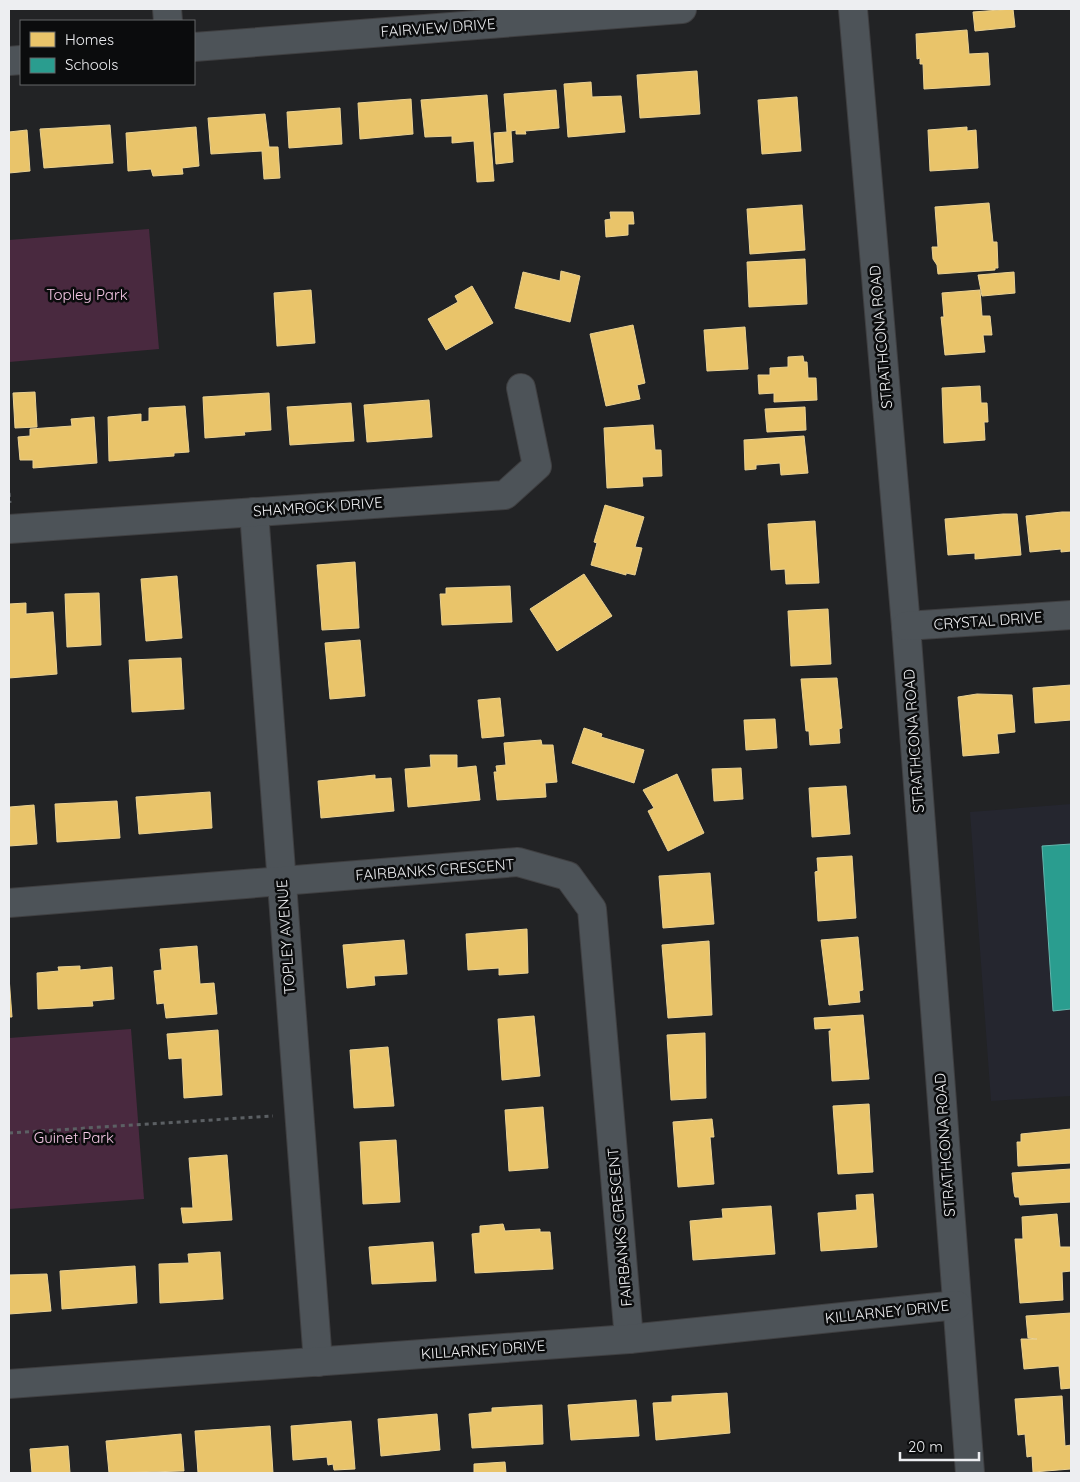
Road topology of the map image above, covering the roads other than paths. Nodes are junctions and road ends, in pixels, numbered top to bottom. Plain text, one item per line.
1 (682, 9) edge
2 (853, 9) edge
3 (195, 47) edge
4 (522, 388) dead end
5 (254, 512) junction
6 (9, 529) edge
7 (1071, 615) edge
8 (906, 626) junction
9 (282, 881) junction
10 (9, 903) edge
11 (957, 1305) junction
12 (630, 1339) junction
13 (318, 1362) junction
14 (9, 1384) edge
15 (970, 1473) edge

1 - 3 street, FAIRVIEW DRIVE
2 - 8 street, STRATHCONA ROAD
4 - 5 street, SHAMROCK DRIVE
5 - 6 street, SHAMROCK DRIVE
5 - 9 street, TOPLEY AVENUE
7 - 8 street, CRYSTAL DRIVE
8 - 11 street, STRATHCONA ROAD
9 - 10 street, FAIRBANKS CRESCENT
9 - 12 street, FAIRBANKS CRESCENT
9 - 13 street, TOPLEY AVENUE
11 - 12 street, KILLARNEY DRIVE
11 - 15 street, STRATHCONA ROAD
12 - 13 street, KILLARNEY DRIVE
13 - 14 street, KILLARNEY DRIVE

